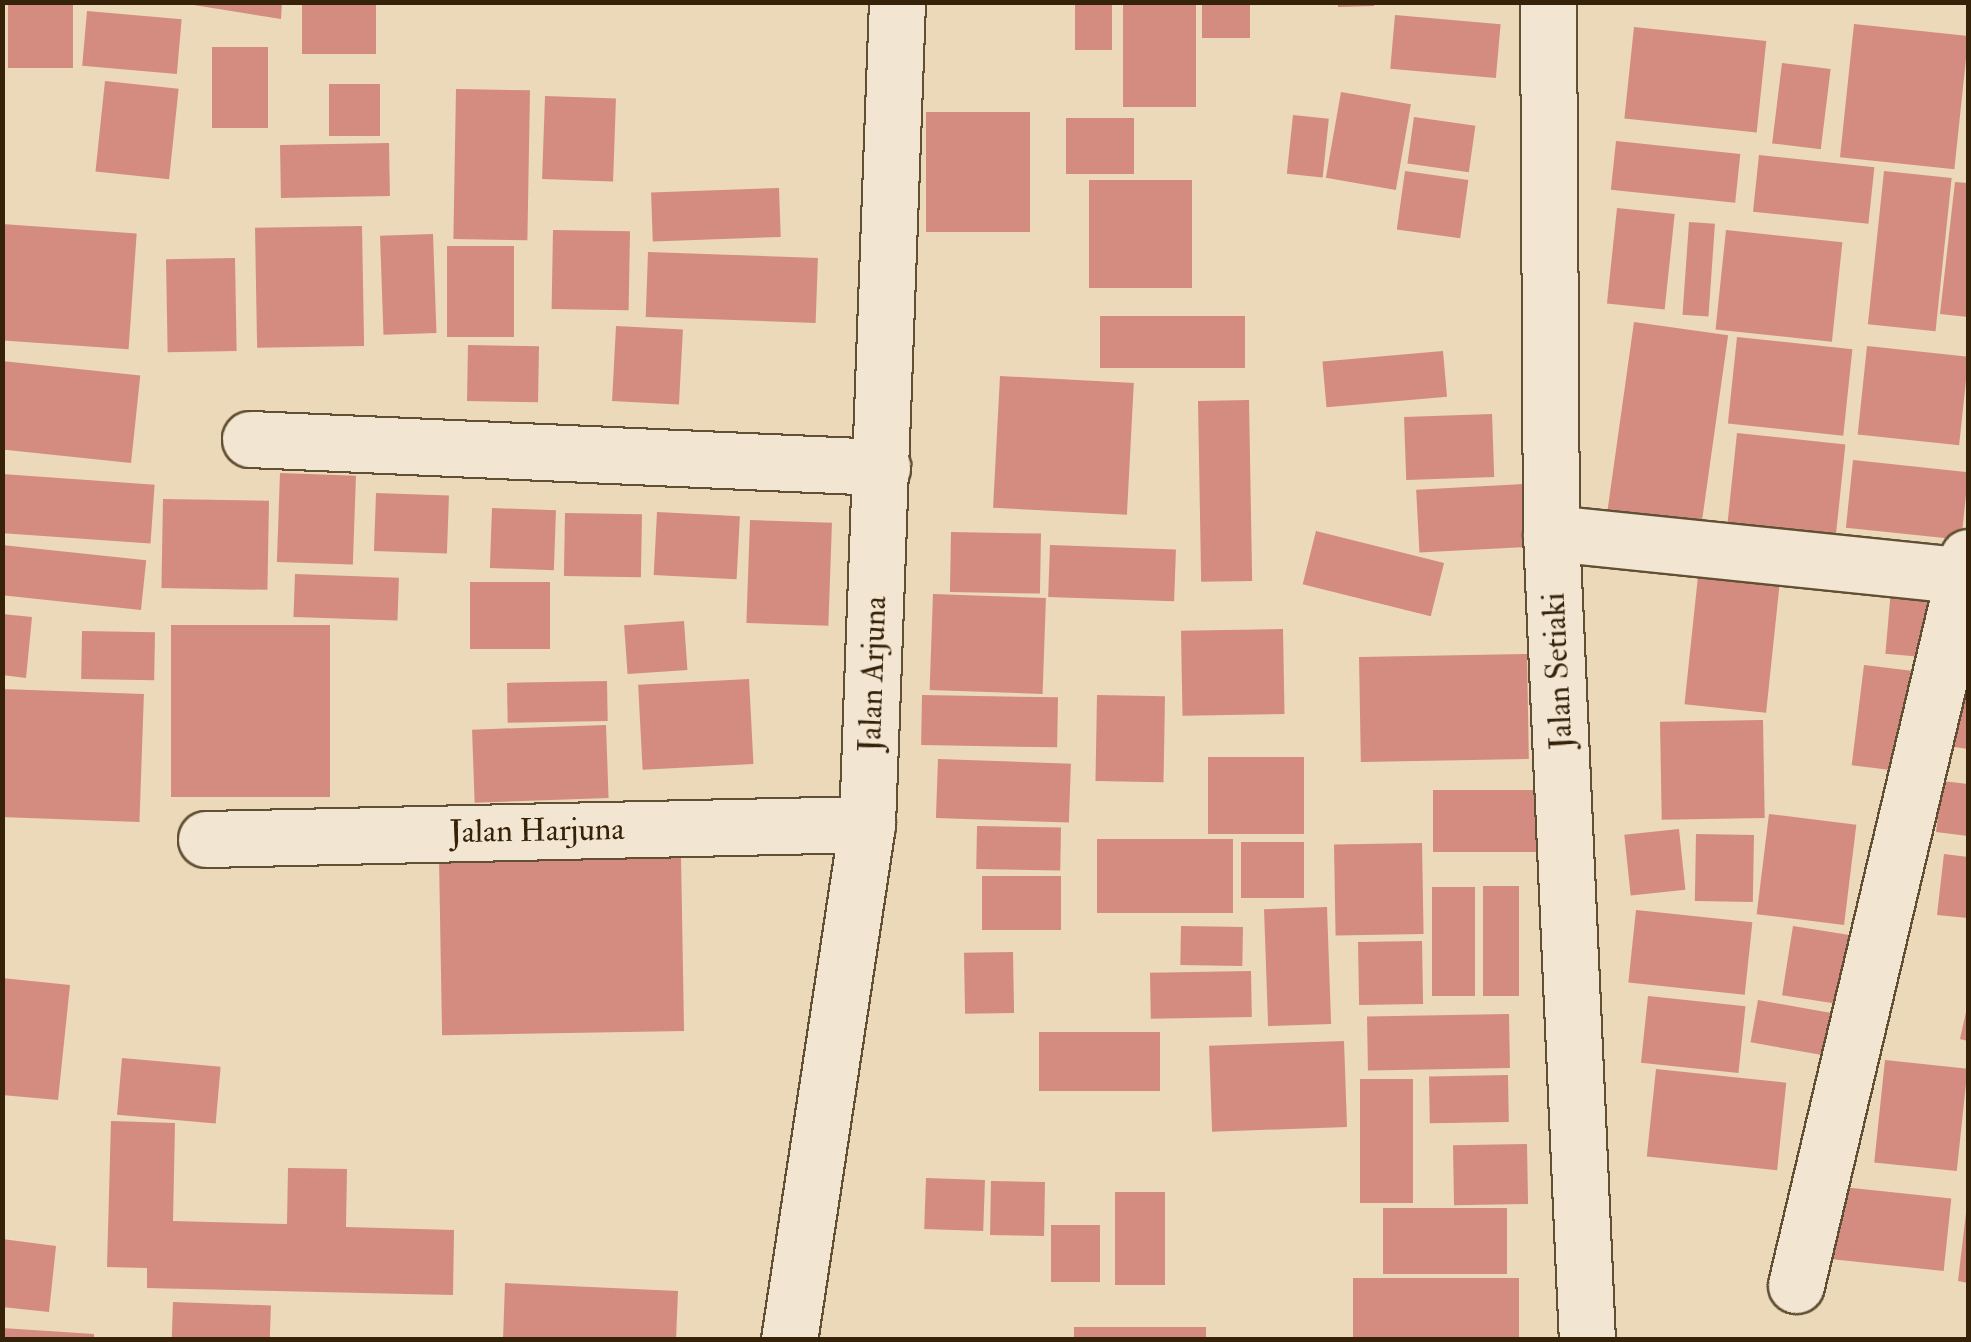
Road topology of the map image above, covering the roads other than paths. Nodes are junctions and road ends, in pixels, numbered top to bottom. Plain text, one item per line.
1 (897, 2) edge
2 (1548, 2) edge
3 (250, 439) dead end
4 (882, 467) junction
5 (1551, 533) junction
6 (1967, 569) edge
7 (867, 824) junction
8 (206, 838) dead end
9 (1796, 1284) dead end
10 (789, 1340) edge
11 (1587, 1340) edge

1 - 4 street, Jalan Arjuna
2 - 5 street, Jalan Setiaki
3 - 4 street
4 - 7 street, Jalan Arjuna
5 - 6 street
5 - 11 street, Jalan Setiaki
6 - 9 street
7 - 8 street, Jalan Harjuna
7 - 10 street, Jalan Arjuna

